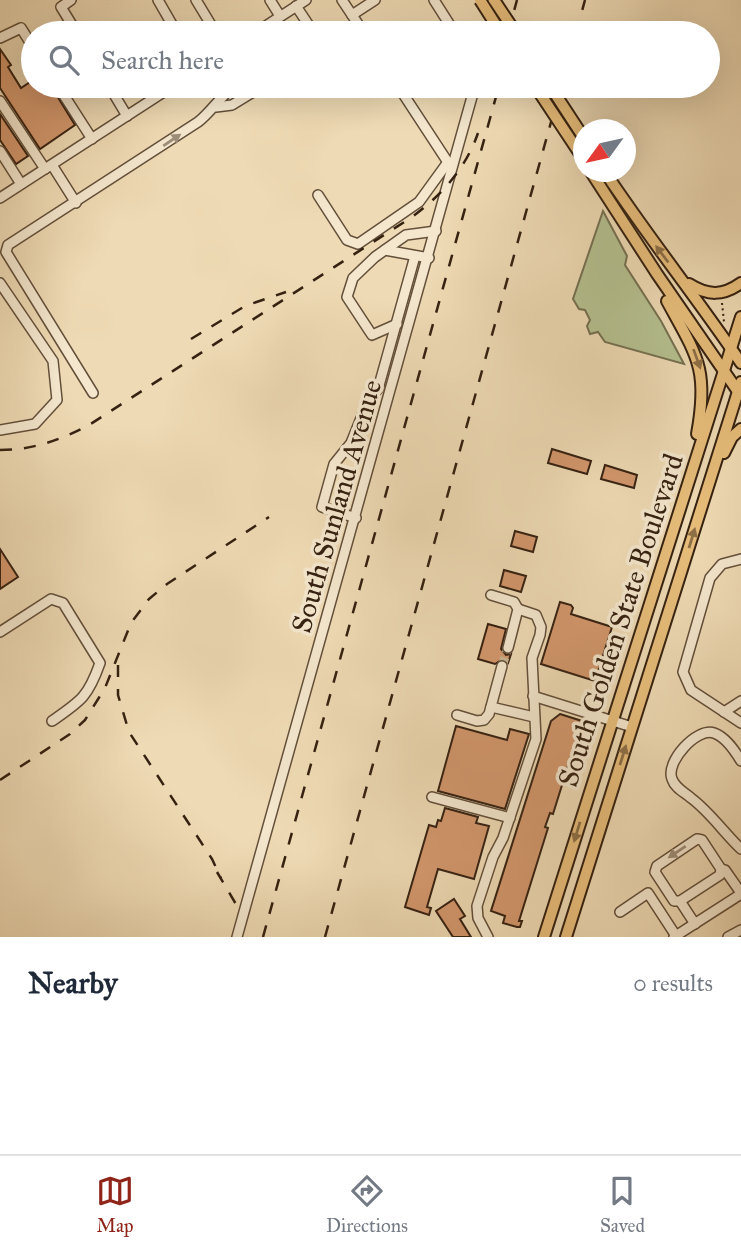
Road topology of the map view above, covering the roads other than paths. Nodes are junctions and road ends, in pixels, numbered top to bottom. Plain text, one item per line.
1 (71, 0) edge
2 (158, 0) edge
3 (195, 0) edge
4 (270, 0) edge
5 (306, 0) edge
6 (342, 0) edge
7 (375, 0) edge
8 (434, 0) edge
9 (480, 0) edge
10 (496, 0) edge
11 (296, 6) junction
12 (352, 15) junction
13 (281, 16) junction
14 (70, 21) edge
15 (170, 21) edge
16 (208, 21) edge
17 (274, 21) edge
18 (306, 21) edge
19 (356, 21) edge
20 (447, 21) edge
21 (492, 21) edge
22 (493, 21) edge
23 (509, 21) edge
24 (21, 29) edge
25 (0, 38) edge
26 (66, 98) edge
27 (116, 98) edge
28 (155, 98) edge
29 (221, 98) edge
30 (243, 98) edge
31 (406, 98) edge
32 (471, 98) edge
33 (543, 98) edge
34 (558, 98) edge
35 (0, 101) edge
36 (216, 107) junction
37 (127, 116) junction
38 (573, 122) edge
39 (92, 139) junction
40 (573, 145) edge
41 (0, 150) edge
42 (450, 165) junction
43 (48, 167) junction
44 (598, 182) edge
45 (612, 182) edge
46 (21, 184) junction
47 (318, 195) dead end
48 (0, 198) edge
49 (76, 203) junction
50 (436, 232) junction
51 (631, 234) junction
52 (385, 250) junction
53 (415, 256) junction
54 (429, 258) junction
55 (682, 280) junction
56 (741, 283) edge
57 (0, 284) edge
58 (741, 317) edge
59 (397, 324) junction
60 (731, 348) junction
61 (741, 363) edge
62 (724, 370) junction
63 (740, 390) edge
64 (93, 393) dead end
65 (741, 429) edge
66 (0, 430) edge
67 (690, 474) junction
68 (709, 484) junction
69 (356, 518) junction
70 (741, 559) edge
71 (491, 595) dead end
72 (518, 609) junction
73 (0, 632) edge
74 (508, 648) tunnel mouth
75 (502, 666) tunnel mouth
76 (533, 696) junction
77 (741, 701) edge
78 (491, 707) junction
79 (724, 712) junction
80 (457, 715) dead end
81 (534, 717) junction
82 (612, 720) junction
83 (52, 721) dead end
84 (741, 723) edge
85 (632, 727) junction
86 (741, 761) edge
87 (432, 797) dead end
88 (510, 818) junction
89 (741, 849) edge
90 (721, 869) junction
91 (741, 893) edge
92 (680, 901) junction
93 (620, 912) dead end
94 (695, 924) junction
95 (741, 930) edge
96 (676, 936) edge
97 (237, 937) edge
98 (488, 937) edge
99 (544, 937) edge
100 (568, 937) edge
101 (728, 937) edge

1 - 14 street
2 - 15 street
3 - 16 street
4 - 13 street
5 - 11 street
6 - 12 street
7 - 12 street
8 - 20 street
9 - 22 main road, bridge
10 - 21 street
10 - 23 main road, bridge
11 - 13 street
11 - 18 street
12 - 19 street
13 - 17 street
24 - 25 street
26 - 39 street
27 - 37 street
28 - 37 street
29 - 36 street
30 - 36 street
31 - 42 street
32 - 42 street, South Sunland Avenue
33 - 40 main road, bridge
34 - 38 main road, bridge
35 - 43 street
49 -> 36 street
37 - 39 street
39 - 43 street
41 - 46 street
42 - 47 street
42 - 50 street, South Sunland Avenue
43 - 46 street
43 - 49 street
44 - 51 main road
55 -> 45 main road
46 - 48 street
49 - 64 street
50 - 52 street
50 - 54 street, South Sunland Avenue
51 - 62 main road
51 -> 67 main road
52 - 53 street
52 - 59 street
53 - 54 street
53 - 59 street
54 - 69 street, South Sunland Avenue
55 - 56 main road
55 - 60 main road
57 - 66 street
58 - 60 main road, South Golden State Boulevard
59 - 69 street
60 - 61 main road
60 - 62 main road, South Golden State Boulevard
62 - 63 main road
62 - 67 main road, South Golden State Boulevard
63 - 68 main road, South Golden State Boulevard
65 - 68 main road
67 - 82 main road, South Golden State Boulevard
85 -> 68 main road, South Golden State Boulevard
69 - 97 street, South Sunland Avenue
70 - 79 street
71 - 72 street
72 - 74 street
72 - 76 street
73 - 83 street
75 - 78 street
76 - 81 street
76 - 82 street
77 - 79 street
78 - 80 street
78 - 81 street
79 - 84 street
81 - 88 street
82 - 85 street
82 -> 99 main road, South Golden State Boulevard
100 -> 85 main road, South Golden State Boulevard
86 - 89 street
87 - 88 street
88 - 98 street
90 - 91 street
90 - 92 street
90 -> 92 street
91 - 94 street
92 - 94 street
93 - 96 street
94 - 96 street
95 - 101 street

